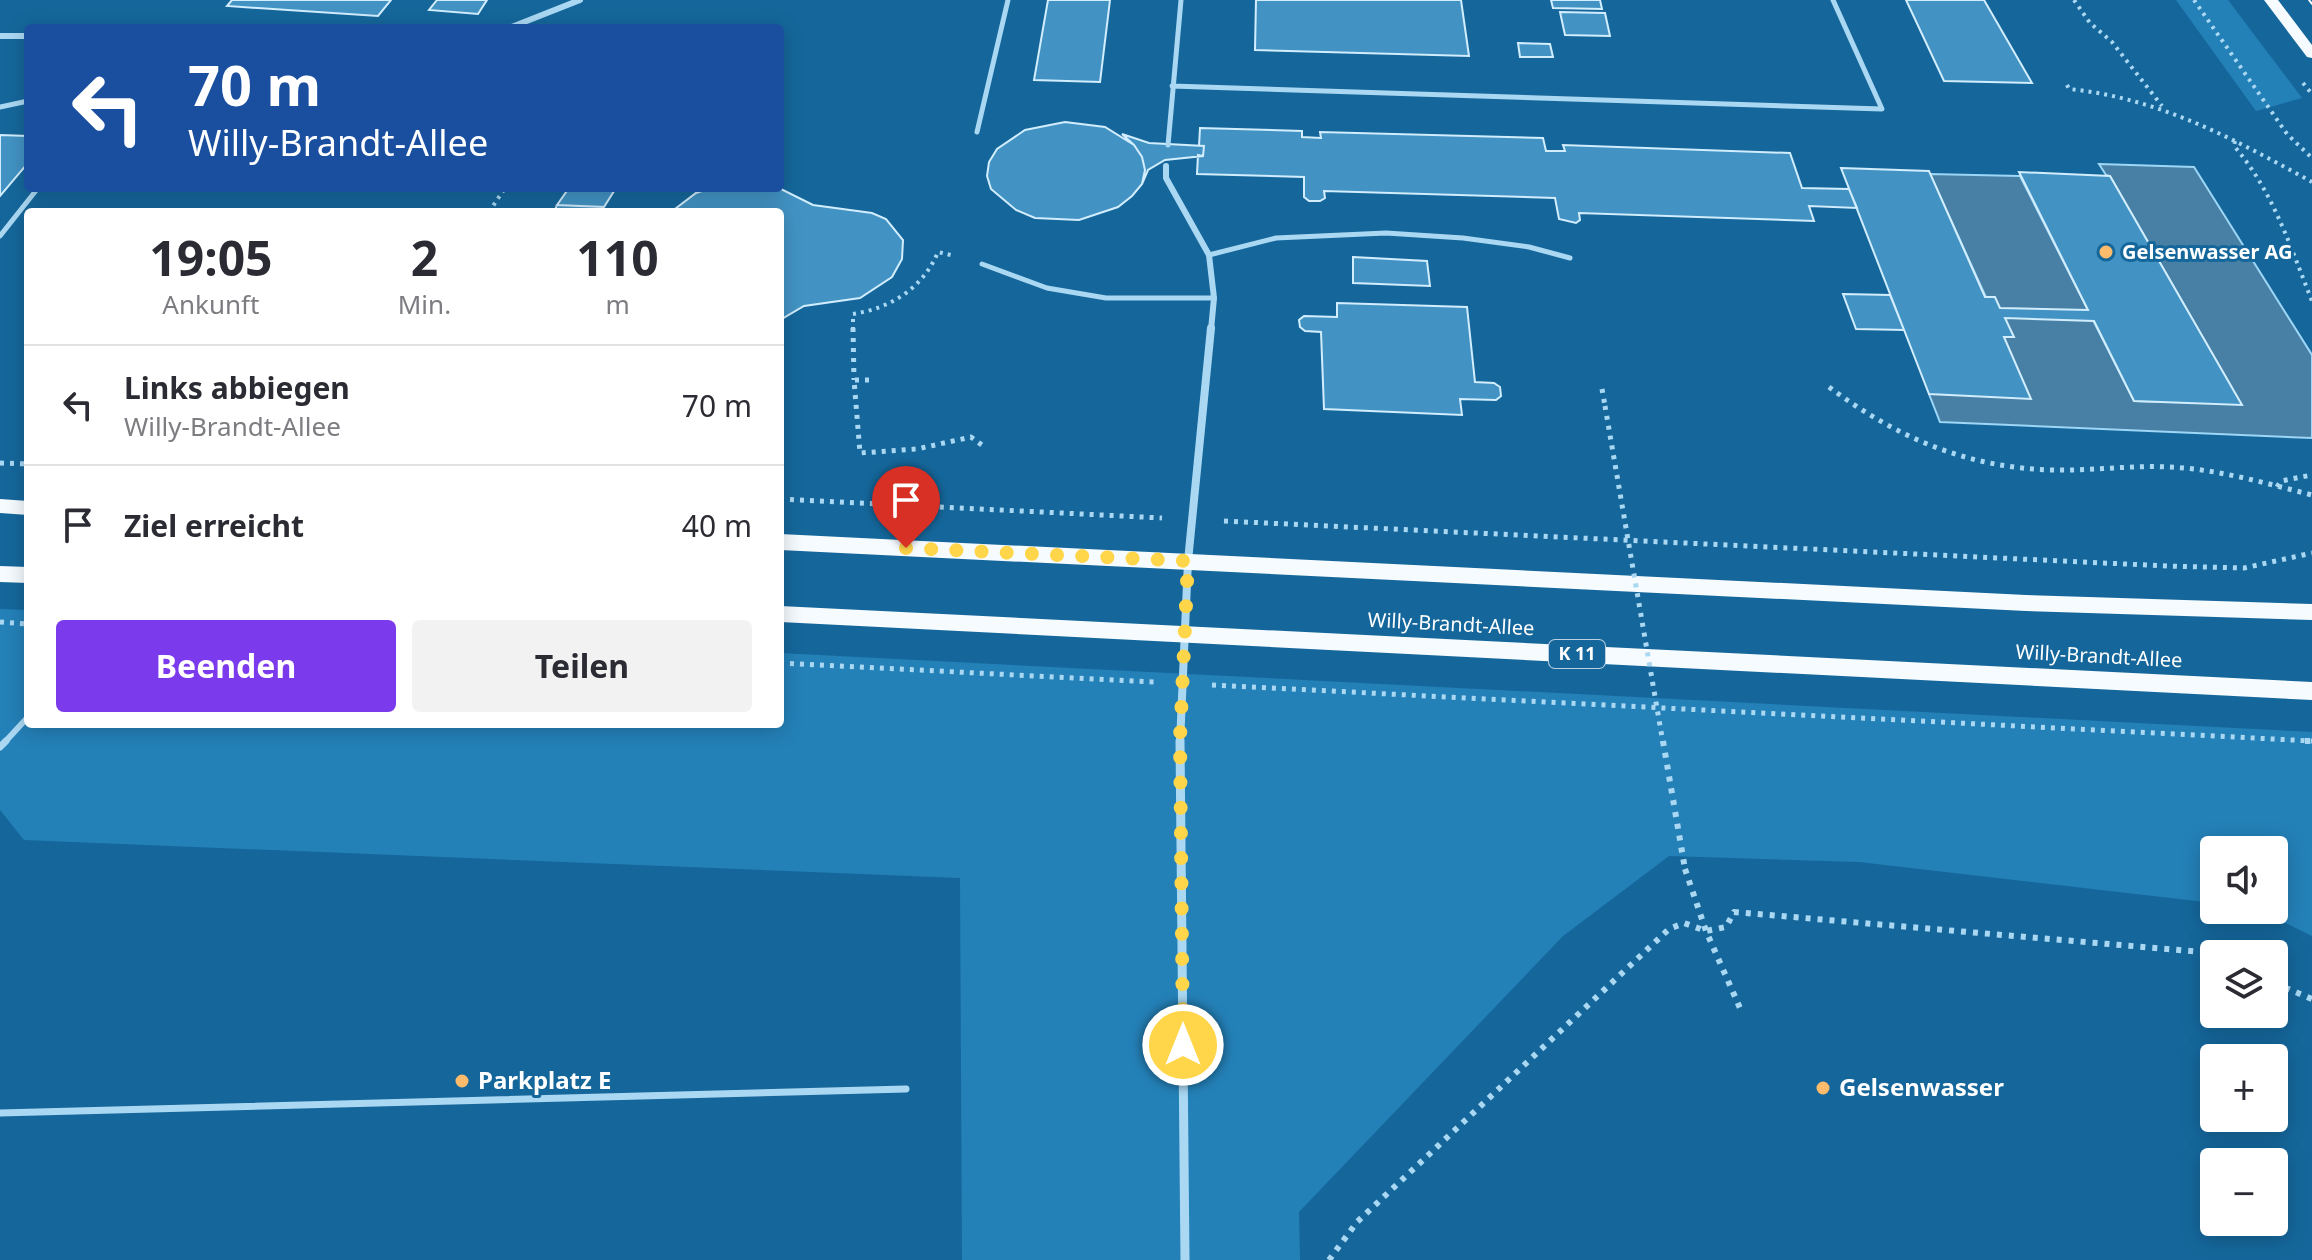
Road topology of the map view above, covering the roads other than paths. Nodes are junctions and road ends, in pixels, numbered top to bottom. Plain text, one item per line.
1 (580, 0) edge
2 (1008, 0) edge
3 (1181, 0) edge
4 (1833, 0) edge
5 (2271, 0) edge
6 (519, 24) edge
7 (0, 36) edge
8 (24, 36) edge
9 (2312, 54) edge
10 (1172, 86) junction
11 (24, 102) edge
12 (0, 107) edge
13 (977, 132) dead end
14 (1168, 145) dead end
15 (1167, 162) dead end
16 (35, 192) edge
17 (0, 236) edge
18 (1209, 255) junction
19 (1570, 258) dead end
20 (982, 264) road end
21 (1214, 298) junction
22 (0, 506) edge
23 (24, 508) edge
24 (784, 542) edge
25 (1188, 561) junction
26 (0, 574) edge
27 (24, 575) edge
28 (2312, 612) edge
29 (784, 614) edge
30 (1187, 635) junction
31 (2312, 691) edge
32 (24, 721) edge
33 (0, 747) edge
34 (906, 1089) dead end
35 (0, 1113) edge
36 (1185, 1260) edge

1 - 6 street
2 - 13 lane
3 - 10 lane
4 - 10 lane
5 - 9 main road
7 - 8 street
10 - 14 lane
11 - 12 lane
15 - 18 street
16 - 17 lane
18 - 19 lane
18 - 21 street
20 - 21 lane
21 - 25 street
22 - 23 main road
24 - 25 main road
25 - 28 main road
25 - 30 street
26 - 27 main road
29 - 30 main road, Willy-Brandt-Allee / K 11
30 - 31 main road, Willy-Brandt-Allee / K 11
30 - 36 street
32 - 33 lane
34 - 35 lane

